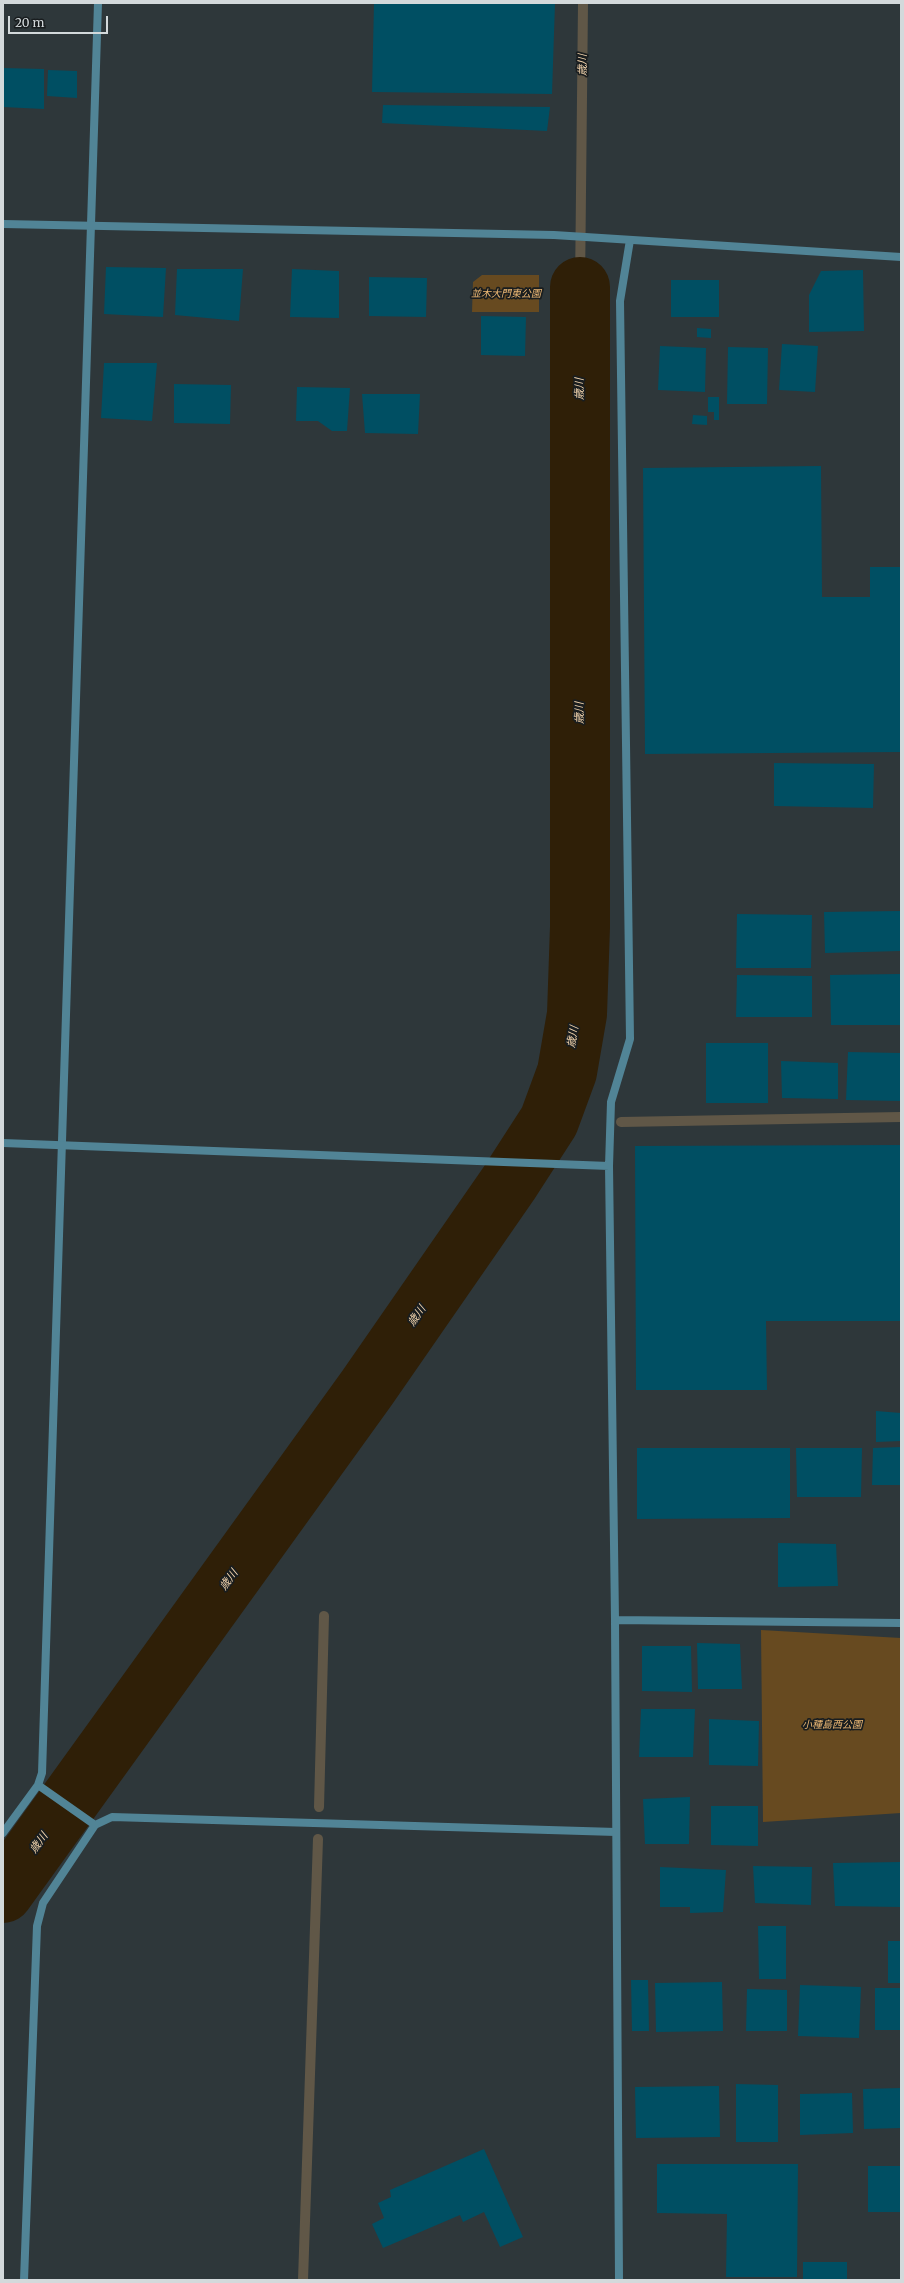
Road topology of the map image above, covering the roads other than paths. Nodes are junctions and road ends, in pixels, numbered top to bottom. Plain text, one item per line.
1 (98, 3) edge
2 (3, 224) edge
3 (91, 226) junction
4 (630, 240) junction
5 (901, 257) edge
6 (3, 1143) edge
7 (60, 1145) junction
8 (609, 1166) junction
9 (615, 1620) junction
10 (901, 1623) edge
11 (38, 1785) junction
12 (95, 1825) junction
13 (616, 1832) junction
14 (3, 1833) edge
15 (24, 2280) edge
16 (619, 2280) edge

1 - 3 street
2 - 3 street
3 - 4 street
3 - 7 street
4 - 5 street
4 - 8 street
6 - 7 street
7 - 8 street
7 - 11 street
8 - 9 street
9 - 10 street
9 - 13 street
11 - 12 street
11 - 14 street
12 - 13 street
12 - 15 street
13 - 16 street

